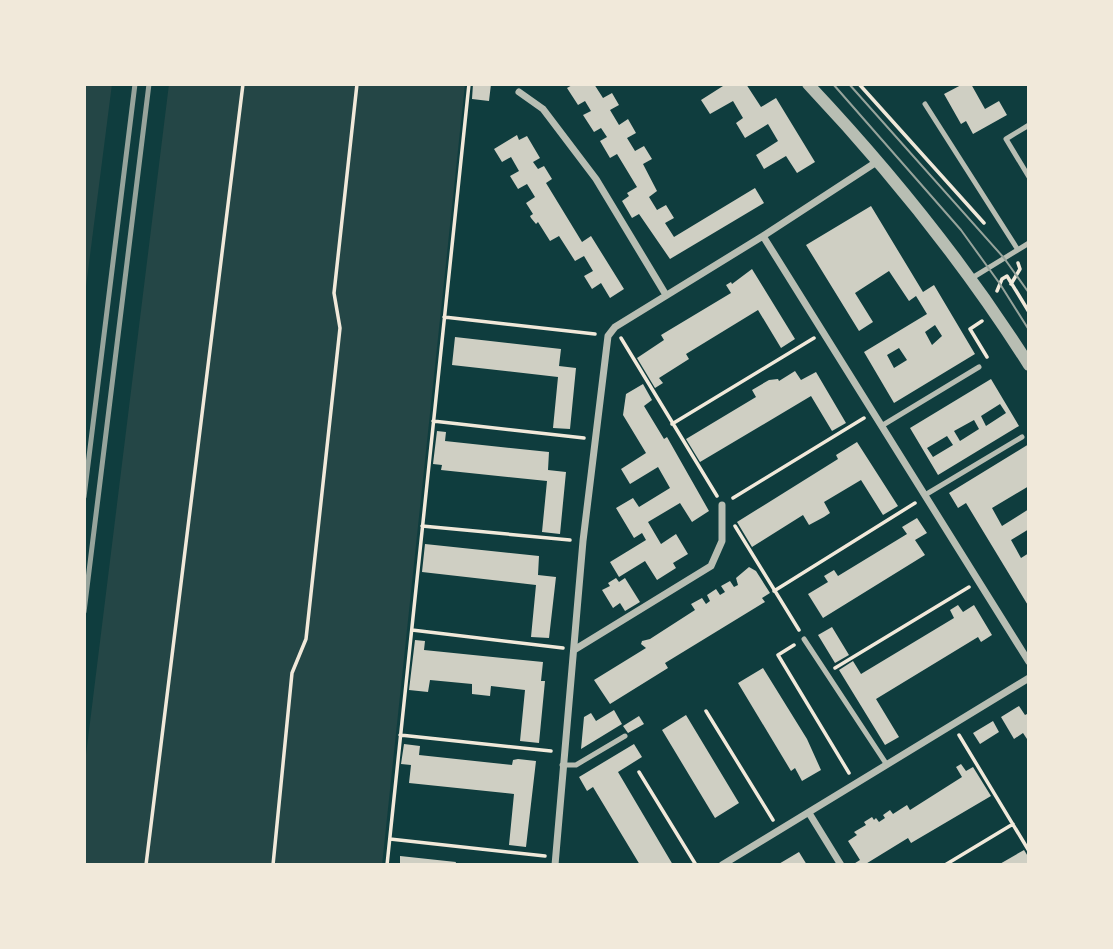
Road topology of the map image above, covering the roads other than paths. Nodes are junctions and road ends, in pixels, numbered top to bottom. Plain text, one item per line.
1 (808, 84) edge
2 (519, 92) dead end
3 (925, 104) dead end
4 (1029, 125) edge
5 (878, 161) junction
6 (1029, 177) edge
7 (763, 236) junction
8 (1029, 243) edge
9 (1018, 250) junction
10 (972, 278) junction
11 (666, 295) junction
12 (1029, 365) edge
13 (979, 367) dead end
14 (883, 425) junction
15 (1022, 437) dead end
16 (926, 495) junction
17 (722, 505) road end
18 (804, 639) road end
19 (574, 650) junction
20 (1029, 662) edge
21 (1029, 678) edge
22 (625, 736) dead end
23 (562, 765) junction
24 (887, 765) junction
25 (808, 813) junction
26 (554, 861) edge
27 (722, 865) edge
28 (841, 865) edge

1 - 5 street
2 - 11 street
3 - 9 lane
4 - 6 lane
5 - 7 street
5 - 10 street
7 - 11 street
7 - 14 street
8 - 9 lane
9 - 10 lane
10 - 12 street
11 - 19 street
13 - 14 lane
14 - 16 street
15 - 16 lane
16 - 20 street
17 - 19 street
18 - 24 lane
19 - 23 street
21 - 24 street
22 - 23 lane
23 - 26 street
24 - 25 street
25 - 27 street
25 - 28 street

